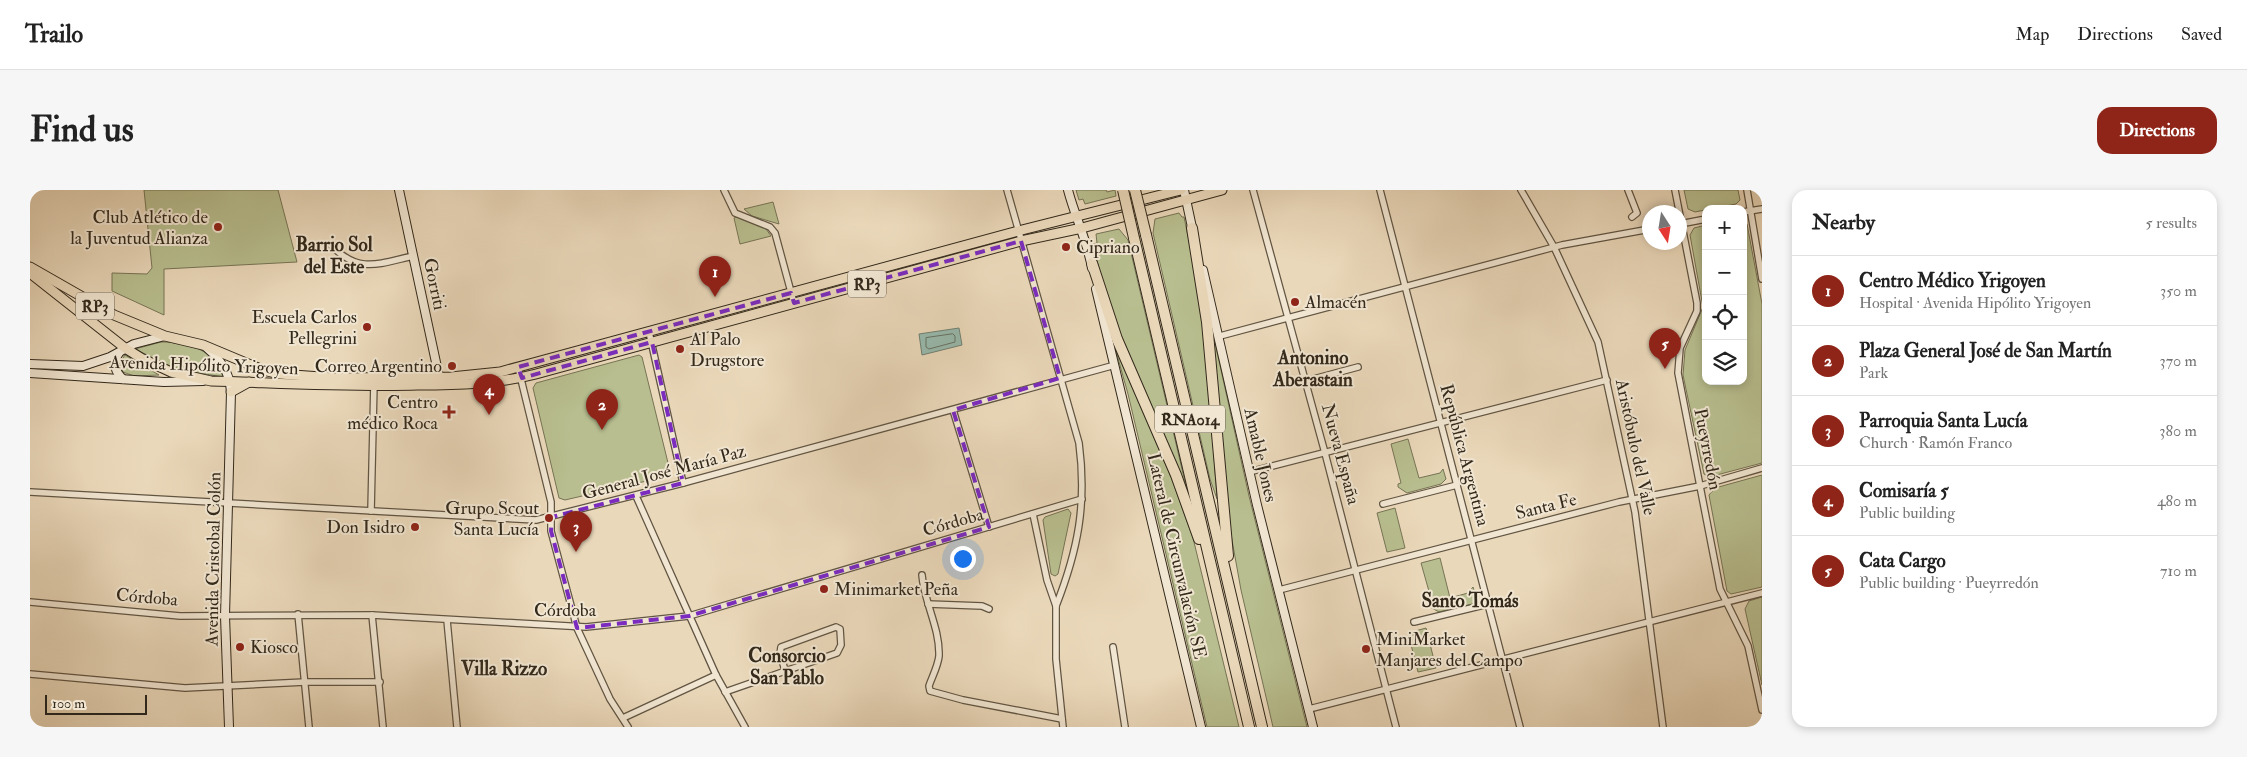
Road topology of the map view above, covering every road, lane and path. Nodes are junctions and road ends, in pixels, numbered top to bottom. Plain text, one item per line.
1 (398, 190) edge
2 (724, 190) edge
3 (1007, 190) edge
4 (1068, 190) edge
5 (1122, 190) edge
6 (1135, 190) edge
7 (1182, 190) edge
8 (1222, 190) edge
9 (1253, 190) edge
10 (1380, 190) edge
11 (1522, 190) edge
12 (1628, 190) edge
13 (1675, 190) edge
14 (1747, 190) edge
15 (1186, 200) junction
16 (1678, 205) edge
17 (1762, 209) edge
18 (1751, 211) junction
19 (1747, 212) edge
20 (1077, 216) junction
21 (1632, 217) dead end
22 (1702, 220) edge
23 (1687, 222) edge
24 (1082, 228) junction
25 (1192, 228) junction
26 (1642, 230) edge
27 (1018, 231) junction
28 (1021, 242) junction
29 (331, 245) dead end
30 (1554, 247) junction
31 (1686, 250) edge
32 (413, 256) junction
33 (1092, 263) junction
34 (30, 267) edge
35 (30, 273) edge
36 (1762, 279) edge
37 (1405, 286) junction
38 (791, 293) junction
39 (794, 304) junction
40 (1288, 318) junction
41 (649, 332) junction
42 (166, 336) junction
43 (1220, 336) junction
44 (652, 342) junction
45 (203, 345) junction
46 (123, 350) junction
47 (30, 364) edge
48 (1115, 364) junction
49 (518, 367) junction
50 (1358, 367) dead end
51 (30, 373) edge
52 (522, 378) junction
53 (1060, 378) junction
54 (124, 380) junction
55 (1606, 380) junction
56 (215, 381) junction
57 (230, 381) junction
58 (251, 381) junction
59 (440, 381) junction
60 (1306, 381) junction
61 (374, 382) junction
62 (231, 392) junction
63 (953, 410) junction
64 (1441, 423) junction
65 (1325, 453) junction
66 (1762, 468) edge
67 (1250, 472) junction
68 (683, 483) junction
69 (1457, 485) junction
70 (1700, 486) junction
71 (30, 492) edge
72 (636, 496) junction
73 (1082, 499) junction
74 (1633, 499) junction
75 (228, 502) junction
76 (1383, 504) dead end
77 (371, 510) junction
78 (1034, 514) junction
79 (552, 517) junction
80 (989, 527) junction
81 (1472, 540) junction
82 (1356, 570) junction
83 (922, 575) dead end
84 (1279, 590) junction
85 (1217, 591) junction
86 (1762, 593) edge
87 (30, 602) edge
88 (1726, 602) junction
89 (928, 604) junction
90 (1233, 604) junction
91 (1488, 604) junction
92 (1056, 606) junction
93 (989, 609) dead end
94 (298, 614) junction
95 (372, 614) junction
96 (225, 616) junction
97 (690, 616) junction
98 (447, 620) junction
99 (1649, 621) junction
100 (1414, 622) dead end
101 (577, 628) junction
102 (1240, 634) junction
103 (1113, 647) dead end
104 (1502, 659) junction
105 (785, 670) junction
106 (30, 674) edge
107 (716, 675) junction
108 (306, 682) junction
109 (380, 682) junction
110 (228, 687) junction
111 (1386, 689) junction
112 (726, 692) junction
113 (1308, 708) junction
114 (1762, 710) edge
115 (624, 718) junction
116 (1062, 719) junction
117 (229, 727) edge
118 (309, 727) edge
119 (383, 727) edge
120 (457, 727) edge
121 (628, 727) edge
122 (745, 727) edge
123 (1063, 727) edge
124 (1125, 727) edge
125 (1201, 727) edge
126 (1248, 727) edge
127 (1262, 727) edge
128 (1268, 727) edge
129 (1313, 727) edge
130 (1396, 727) edge
131 (1520, 727) edge
132 (1663, 727) edge

1 - 32 street, Gorriti
2 - 38 street
3 - 27 street
4 - 20 street, Lateral de Circunvalación SE
5 - 85 highway, RNA014, bridge
6 - 90 highway, RNA014, bridge
7 - 15 street, Amable Jones
7 - 20 main road, Avenida Hipólito Yrigoyen / RP3
8 - 15 main road, Avenida Hipólito Yrigoyen / RP3
9 - 40 street, Nueva España
10 - 37 street, República Argentina
11 - 30 street, Aristóbulo del Valle
12 - 21 street
13 - 16 street, Pueyrredón
14 - 18 street
15 - 24 main road, Avenida Hipólito Yrigoyen / RP3
15 - 25 street, Amable Jones
17 - 18 street
18 - 19 street
18 - 36 street
20 - 24 street, Lateral de Circunvalación SE
20 - 27 main road, Avenida Hipólito Yrigoyen / RP3
22 - 23 street
24 - 28 main road, Avenida Hipólito Yrigoyen / RP3
24 - 33 street, Lateral de Circunvalación SE
25 - 43 street, Amable Jones
25 - 90 highway
26 - 30 street
27 - 28 street
27 - 38 main road, Avenida Hipólito Yrigoyen / RP3
28 - 39 main road, Avenida Hipólito Yrigoyen / RP3
28 - 53 street
29 - 32 street
30 - 37 street
30 - 55 street, Aristóbulo del Valle
31 - 70 street, Pueyrredón
32 - 59 street, Gorriti
33 - 48 street, Lateral de Circunvalación SE
33 - 85 highway
34 - 42 main road, RP3
35 - 46 main road, RP3
37 - 40 street
37 - 64 street, República Argentina
38 - 39 street
38 - 41 main road, Avenida Hipólito Yrigoyen / RP3
39 - 44 main road, Avenida Hipólito Yrigoyen / RP3
40 - 43 street
40 - 60 street, Nueva España
41 - 44 street
41 - 49 main road, Avenida Hipólito Yrigoyen / RP3
42 - 45 main road, Avenida Hipólito Yrigoyen / RP3
42 - 46 street, Avenida Hipólito Yrigoyen
43 - 67 street, Amable Jones
44 - 52 main road, Avenida Hipólito Yrigoyen / RP3
44 - 68 street
45 - 57 street, Avenida Cristobal Colón
45 - 61 main road, Avenida Hipólito Yrigoyen / RP3
46 - 47 street, Avenida Hipólito Yrigoyen
46 - 54 street
46 - 56 main road, RP3
48 - 53 street, General José María Paz
48 - 125 street, Lateral de Circunvalación SE
49 - 52 street
49 - 59 main road, Avenida Hipólito Yrigoyen / RP3
50 - 60 street
51 - 54 street, Avenida Hipólito Yrigoyen
52 - 59 main road, Avenida Hipólito Yrigoyen / RP3
52 - 79 street
53 - 63 street, General José María Paz
53 - 73 street
54 - 56 street, Avenida Hipólito Yrigoyen
55 - 64 street
55 - 74 street, Aristóbulo del Valle
56 - 57 main road, Avenida Hipólito Yrigoyen
56 - 62 street
57 - 58 main road, Avenida Hipólito Yrigoyen / RP3
57 - 62 street, Avenida Cristobal Colón
58 - 61 main road, Avenida Hipólito Yrigoyen / RP3
58 - 62 main road
59 - 61 main road, Avenida Hipólito Yrigoyen / RP3
60 - 65 street, Nueva España
61 - 77 street
62 - 75 street, Avenida Cristobal Colón
63 - 68 street, General José María Paz
63 - 80 street
64 - 65 street
64 - 69 street, República Argentina
65 - 67 street
65 - 82 street, Nueva España
66 - 70 street, Santa Fe
67 - 84 street, Amable Jones
68 - 72 street, General José María Paz
69 - 76 street
69 - 81 street, República Argentina
70 - 74 street, Santa Fe
70 - 88 street, Pueyrredón
71 - 75 street, General José María Paz
72 - 79 street, General José María Paz
72 - 97 street
73 - 78 street, Córdoba
73 - 92 street
74 - 81 street, Santa Fe
74 - 99 street, Aristóbulo del Valle
75 - 77 street, General José María Paz
75 - 96 street, Avenida Cristobal Colón
77 - 79 street, General José María Paz
78 - 80 street, Córdoba
78 - 92 street
79 - 101 street
80 - 97 street, Córdoba
81 - 82 street, Santa Fe
81 - 91 street, República Argentina
82 - 84 street, Santa Fe
82 - 111 street, Nueva España
83 - 89 street
84 - 113 street, Amable Jones
85 - 126 highway, RNA014
86 - 88 street
87 - 96 street, Córdoba
88 - 99 street
88 - 114 street, Pueyrredón
89 - 93 street
89 - 116 street
90 - 102 highway, RNA014
91 - 100 street
91 - 104 street, República Argentina
92 - 116 street
94 - 95 street, Córdoba
94 - 96 street, Córdoba
94 - 108 street
95 - 98 street, Córdoba
95 - 109 street
96 - 110 street, Avenida Cristobal Colón
97 - 101 street, Córdoba
97 - 107 street
98 - 101 street, Córdoba
98 - 120 street
99 - 104 street
99 - 132 street, Aristóbulo del Valle
101 - 115 street
102 - 127 highway, RNA014
102 - 128 highway
103 - 124 street
104 - 111 street
104 - 131 street, República Argentina
105 - 105 street
105 - 112 street
106 - 110 street
107 - 112 street
107 - 115 street
108 - 109 street
108 - 110 street
108 - 118 street
109 - 119 street
110 - 117 street, Avenida Cristobal Colón
111 - 113 street
111 - 130 street, Nueva España
112 - 122 street
113 - 129 street, Amable Jones
115 - 121 street
116 - 123 street

